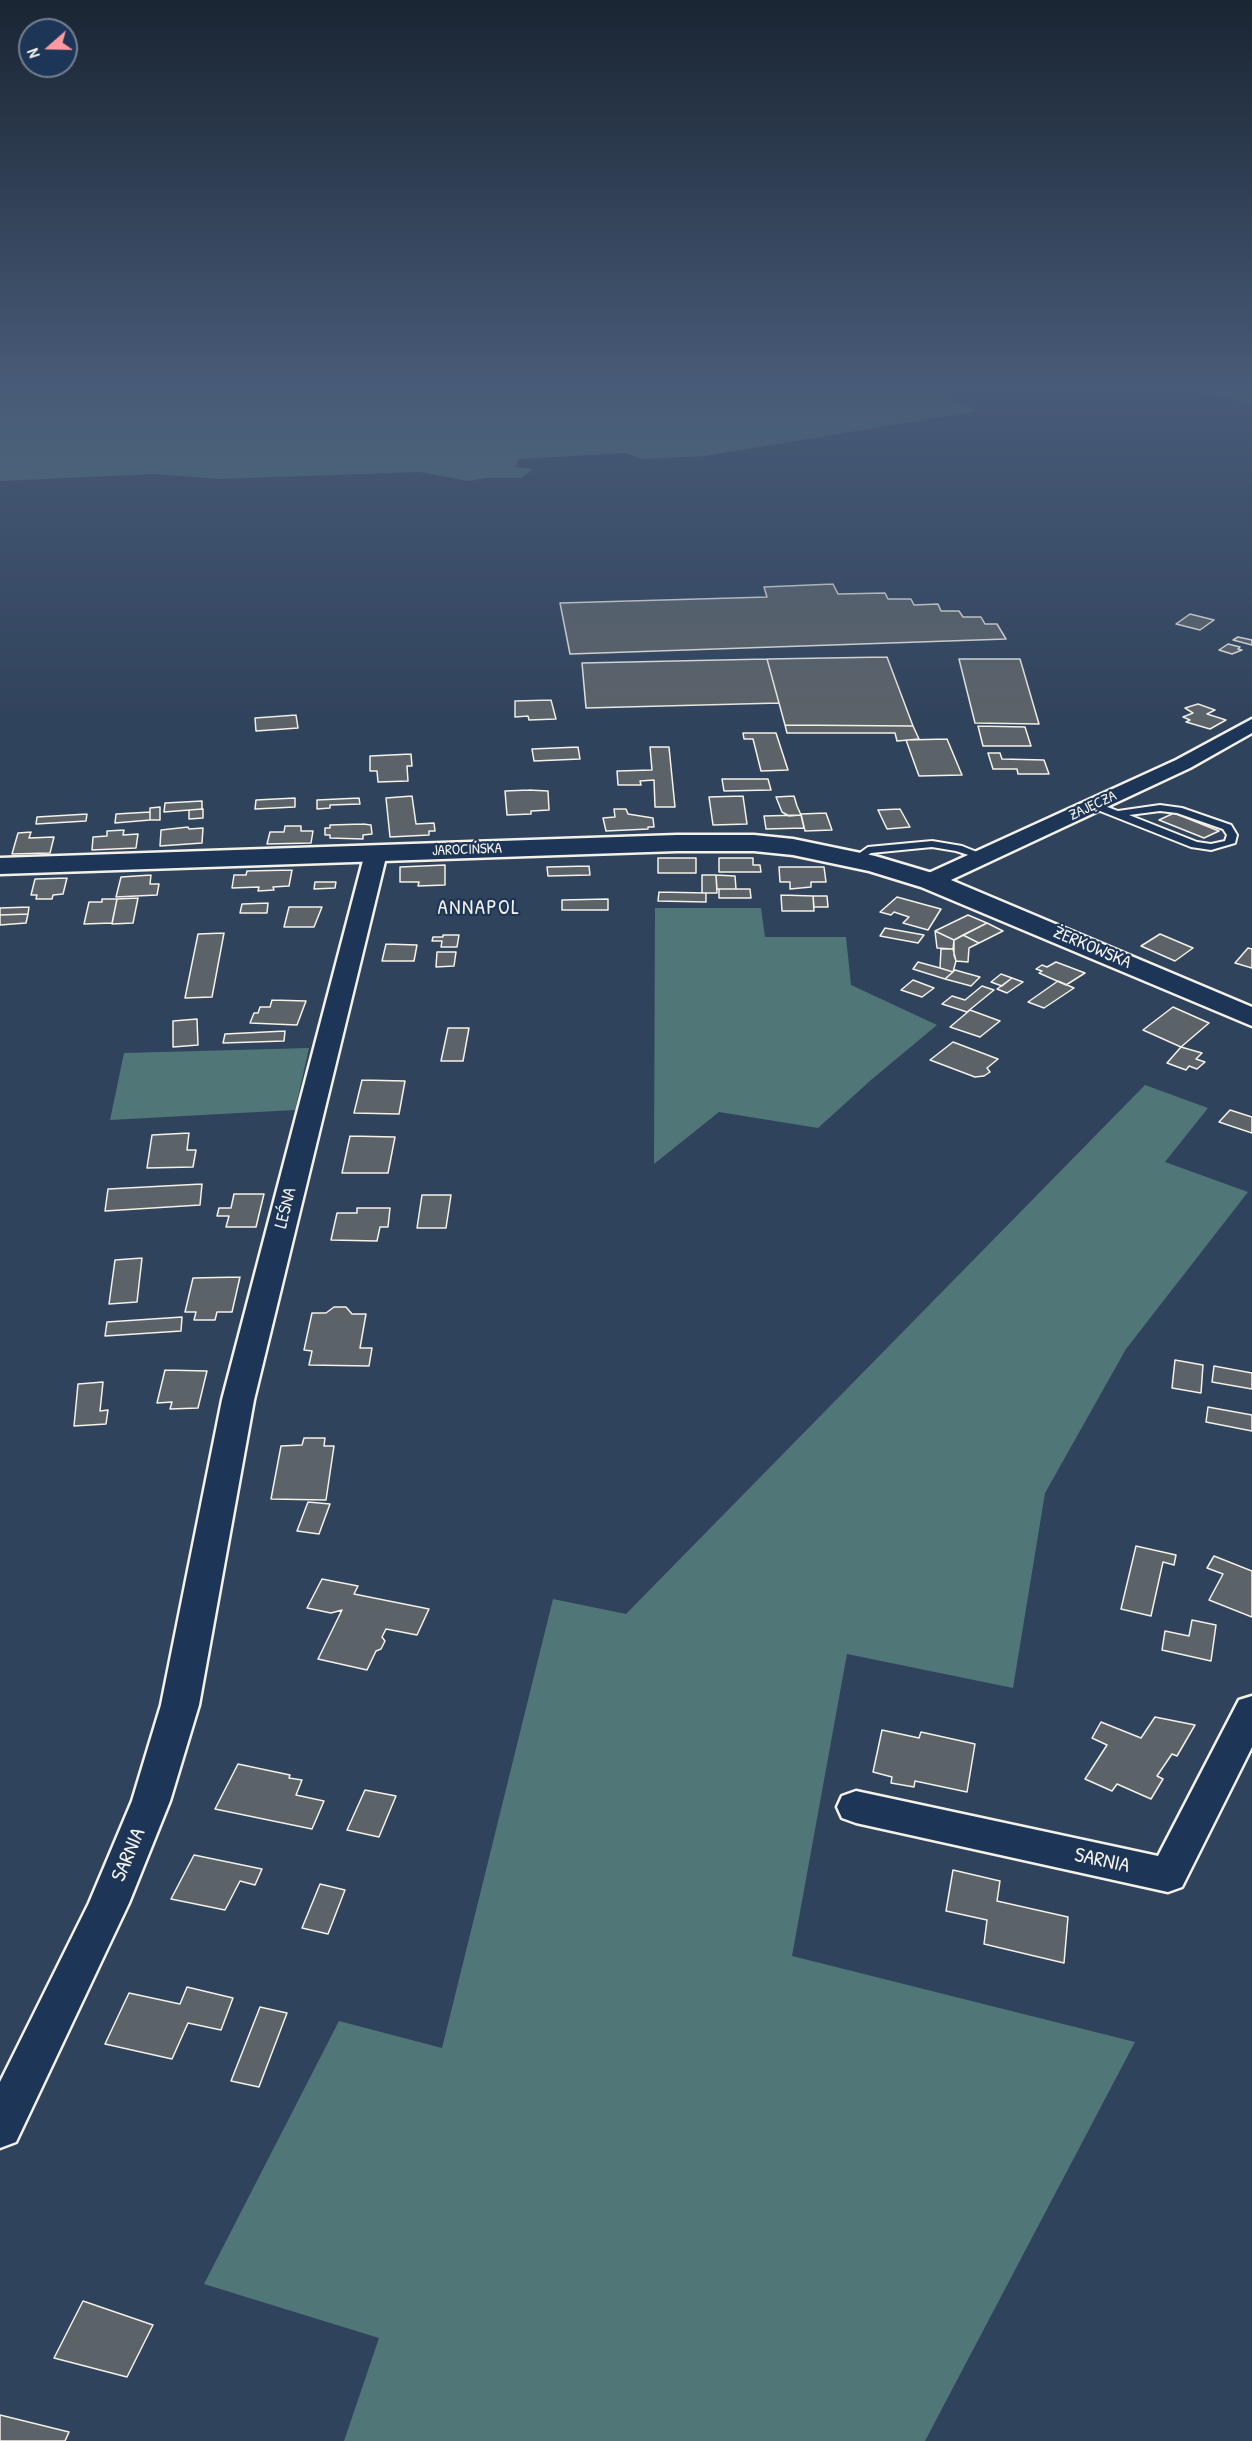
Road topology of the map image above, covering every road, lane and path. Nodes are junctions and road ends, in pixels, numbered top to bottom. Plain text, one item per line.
1 (1252, 724) edge
2 (1094, 805) junction
3 (1117, 814) junction
4 (376, 853) junction
5 (984, 857) junction
6 (855, 860) junction
7 (0, 866) edge
8 (930, 881) junction
9 (1252, 1017) edge
10 (206, 1565) joint
11 (1252, 1710) edge
12 (856, 1807) dead end
13 (0, 2128) edge

1 - 2 street, ZAJĘCZA
2 - 3 lane
2 - 5 street, ZAJĘCZA
3 - 3 lane
4 - 6 street, JAROCIŃSKA
4 - 7 street, JAROCIŃSKA
4 - 10 street, LEŚNA
5 - 6 lane
5 - 8 street, ZAJĘCZA
6 - 8 street, JAROCIŃSKA
8 - 9 street, ŻERKOWSKA
10 - 13 street, SARNIA
11 - 12 street, SARNIA

